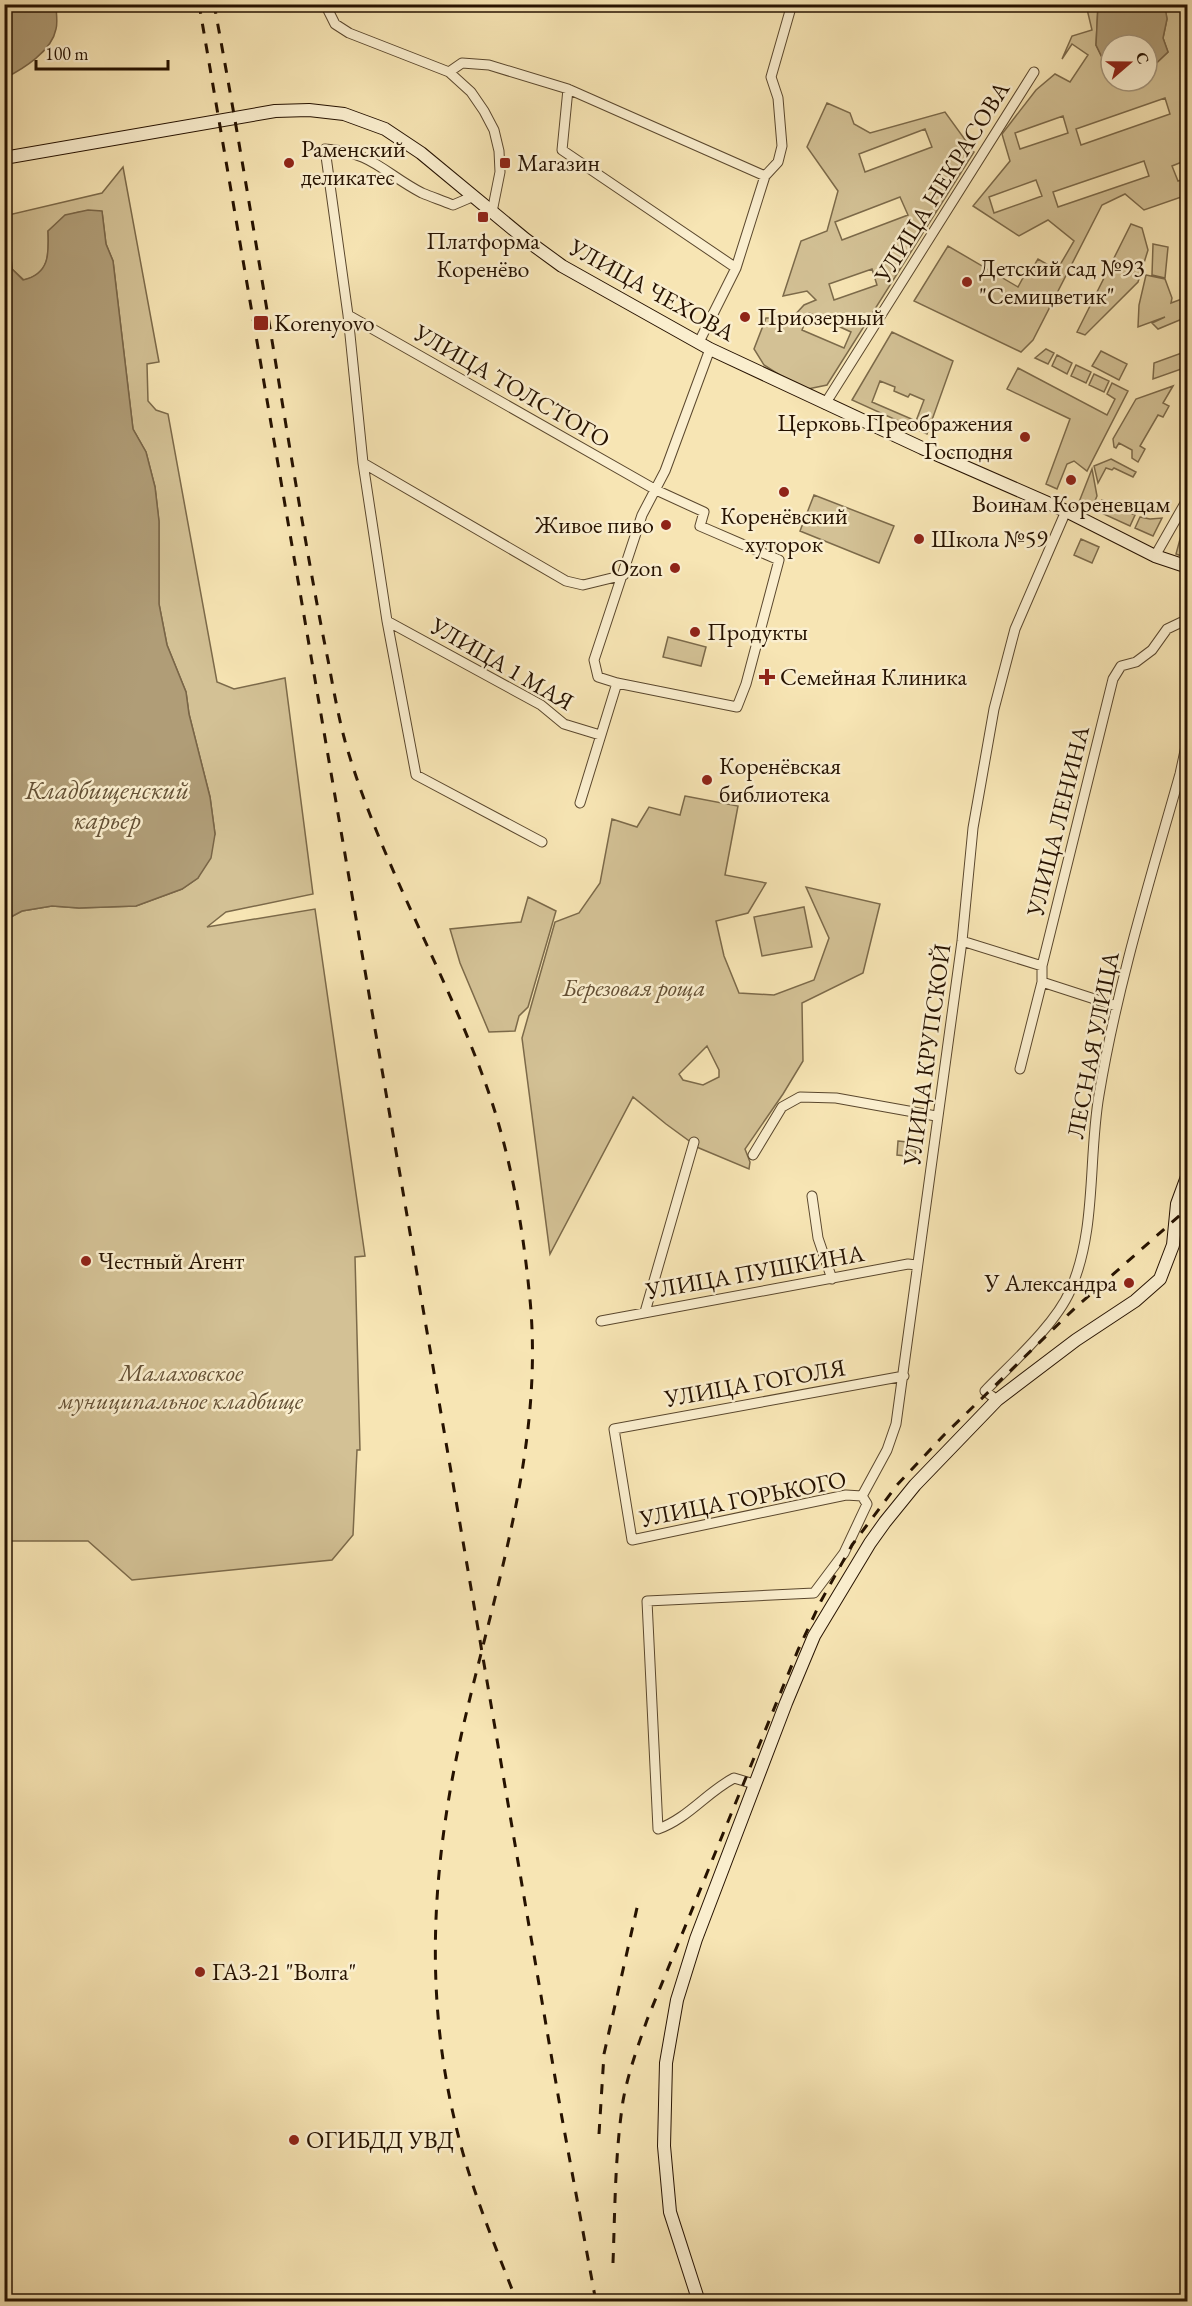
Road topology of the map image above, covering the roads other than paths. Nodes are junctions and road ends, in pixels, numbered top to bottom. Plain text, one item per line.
1 (325, 4) edge
2 (792, 4) edge
3 (449, 72) junction
4 (1034, 72) dead end
5 (568, 89) junction
6 (4, 158) edge
7 (765, 176) junction
8 (474, 196) junction
9 (492, 212) junction
10 (736, 268) junction
11 (348, 315) junction
12 (699, 342) junction
13 (710, 349) junction
14 (825, 404) junction
15 (363, 463) junction
16 (656, 490) junction
17 (1188, 498) edge
18 (1066, 511) junction
19 (1155, 556) junction
20 (1188, 567) edge
21 (624, 574) junction
22 (1188, 619) edge
23 (387, 621) junction
24 (617, 683) junction
25 (600, 735) junction
26 (1188, 737) edge
27 (580, 803) dead end
28 (542, 842) dead end
29 (962, 941) junction
30 (1042, 966) junction
31 (1042, 982) junction
32 (1116, 1006) junction
33 (1020, 1069) dead end
34 (936, 1116) junction
35 (694, 1142) dead end
36 (753, 1155) dead end
37 (1188, 1174) edge
38 (812, 1196) dead end
39 (916, 1265) junction
40 (832, 1279) junction
41 (645, 1312) junction
42 (601, 1321) dead end
43 (904, 1376) junction
44 (997, 1400) junction
45 (862, 1496) junction
46 (632, 1540) joint
47 (754, 1784) junction
48 (699, 2301) edge

1 - 3 street
2 - 7 street
3 - 5 street
3 - 9 street
4 - 14 street, УЛИЦА НЕКРАСОВА
5 - 7 street
5 - 10 street
6 - 8 main road, УЛИЦА ЧЕХОВА
7 - 10 street
8 - 9 main road, УЛИЦА ЧЕХОВА
8 - 11 street
9 - 12 main road, УЛИЦА ЧЕХОВА
10 - 12 street
11 - 15 street
11 - 16 street, УЛИЦА ТОЛСТОГО
12 - 13 main road, УЛИЦА ЧЕХОВА
13 - 14 main road, УЛИЦА ЧЕХОВА
13 - 16 street
14 - 18 main road, УЛИЦА ЧЕХОВА
15 - 21 street
15 - 23 street
16 - 21 street
16 - 24 street, УЛИЦА ТОЛСТОГО
17 - 19 street
18 - 19 main road, УЛИЦА ЧЕХОВА
18 - 29 street, УЛИЦА КРУПСКОЙ
19 - 20 main road, УЛИЦА ЧЕХОВА
21 - 24 street
22 - 30 street, УЛИЦА ЛЕНИНА
23 - 25 street, УЛИЦА 1 МАЯ
23 - 28 street
24 - 25 street
25 - 27 street
26 - 32 street, ЛЕСНАЯ УЛИЦА
29 - 30 street
29 - 34 street, УЛИЦА КРУПСКОЙ
30 - 31 street, УЛИЦА ЛЕНИНА
31 - 32 street
31 - 33 street, УЛИЦА ЛЕНИНА
32 - 44 street, ЛЕСНАЯ УЛИЦА
34 - 36 street
34 - 39 street, УЛИЦА КРУПСКОЙ
35 - 41 street
37 - 44 main road
38 - 40 street
39 - 40 street, УЛИЦА ПУШКИНА
39 - 43 street, УЛИЦА КРУПСКОЙ
40 - 41 street, УЛИЦА ПУШКИНА
41 - 42 street, УЛИЦА ПУШКИНА
43 - 45 street, УЛИЦА КРУПСКОЙ
43 - 46 street, УЛИЦА ГОГОЛЯ
44 - 47 main road
45 - 46 street, УЛИЦА ГОРЬКОГО
45 - 47 street, УЛИЦА КРУПСКОЙ
47 - 48 main road

